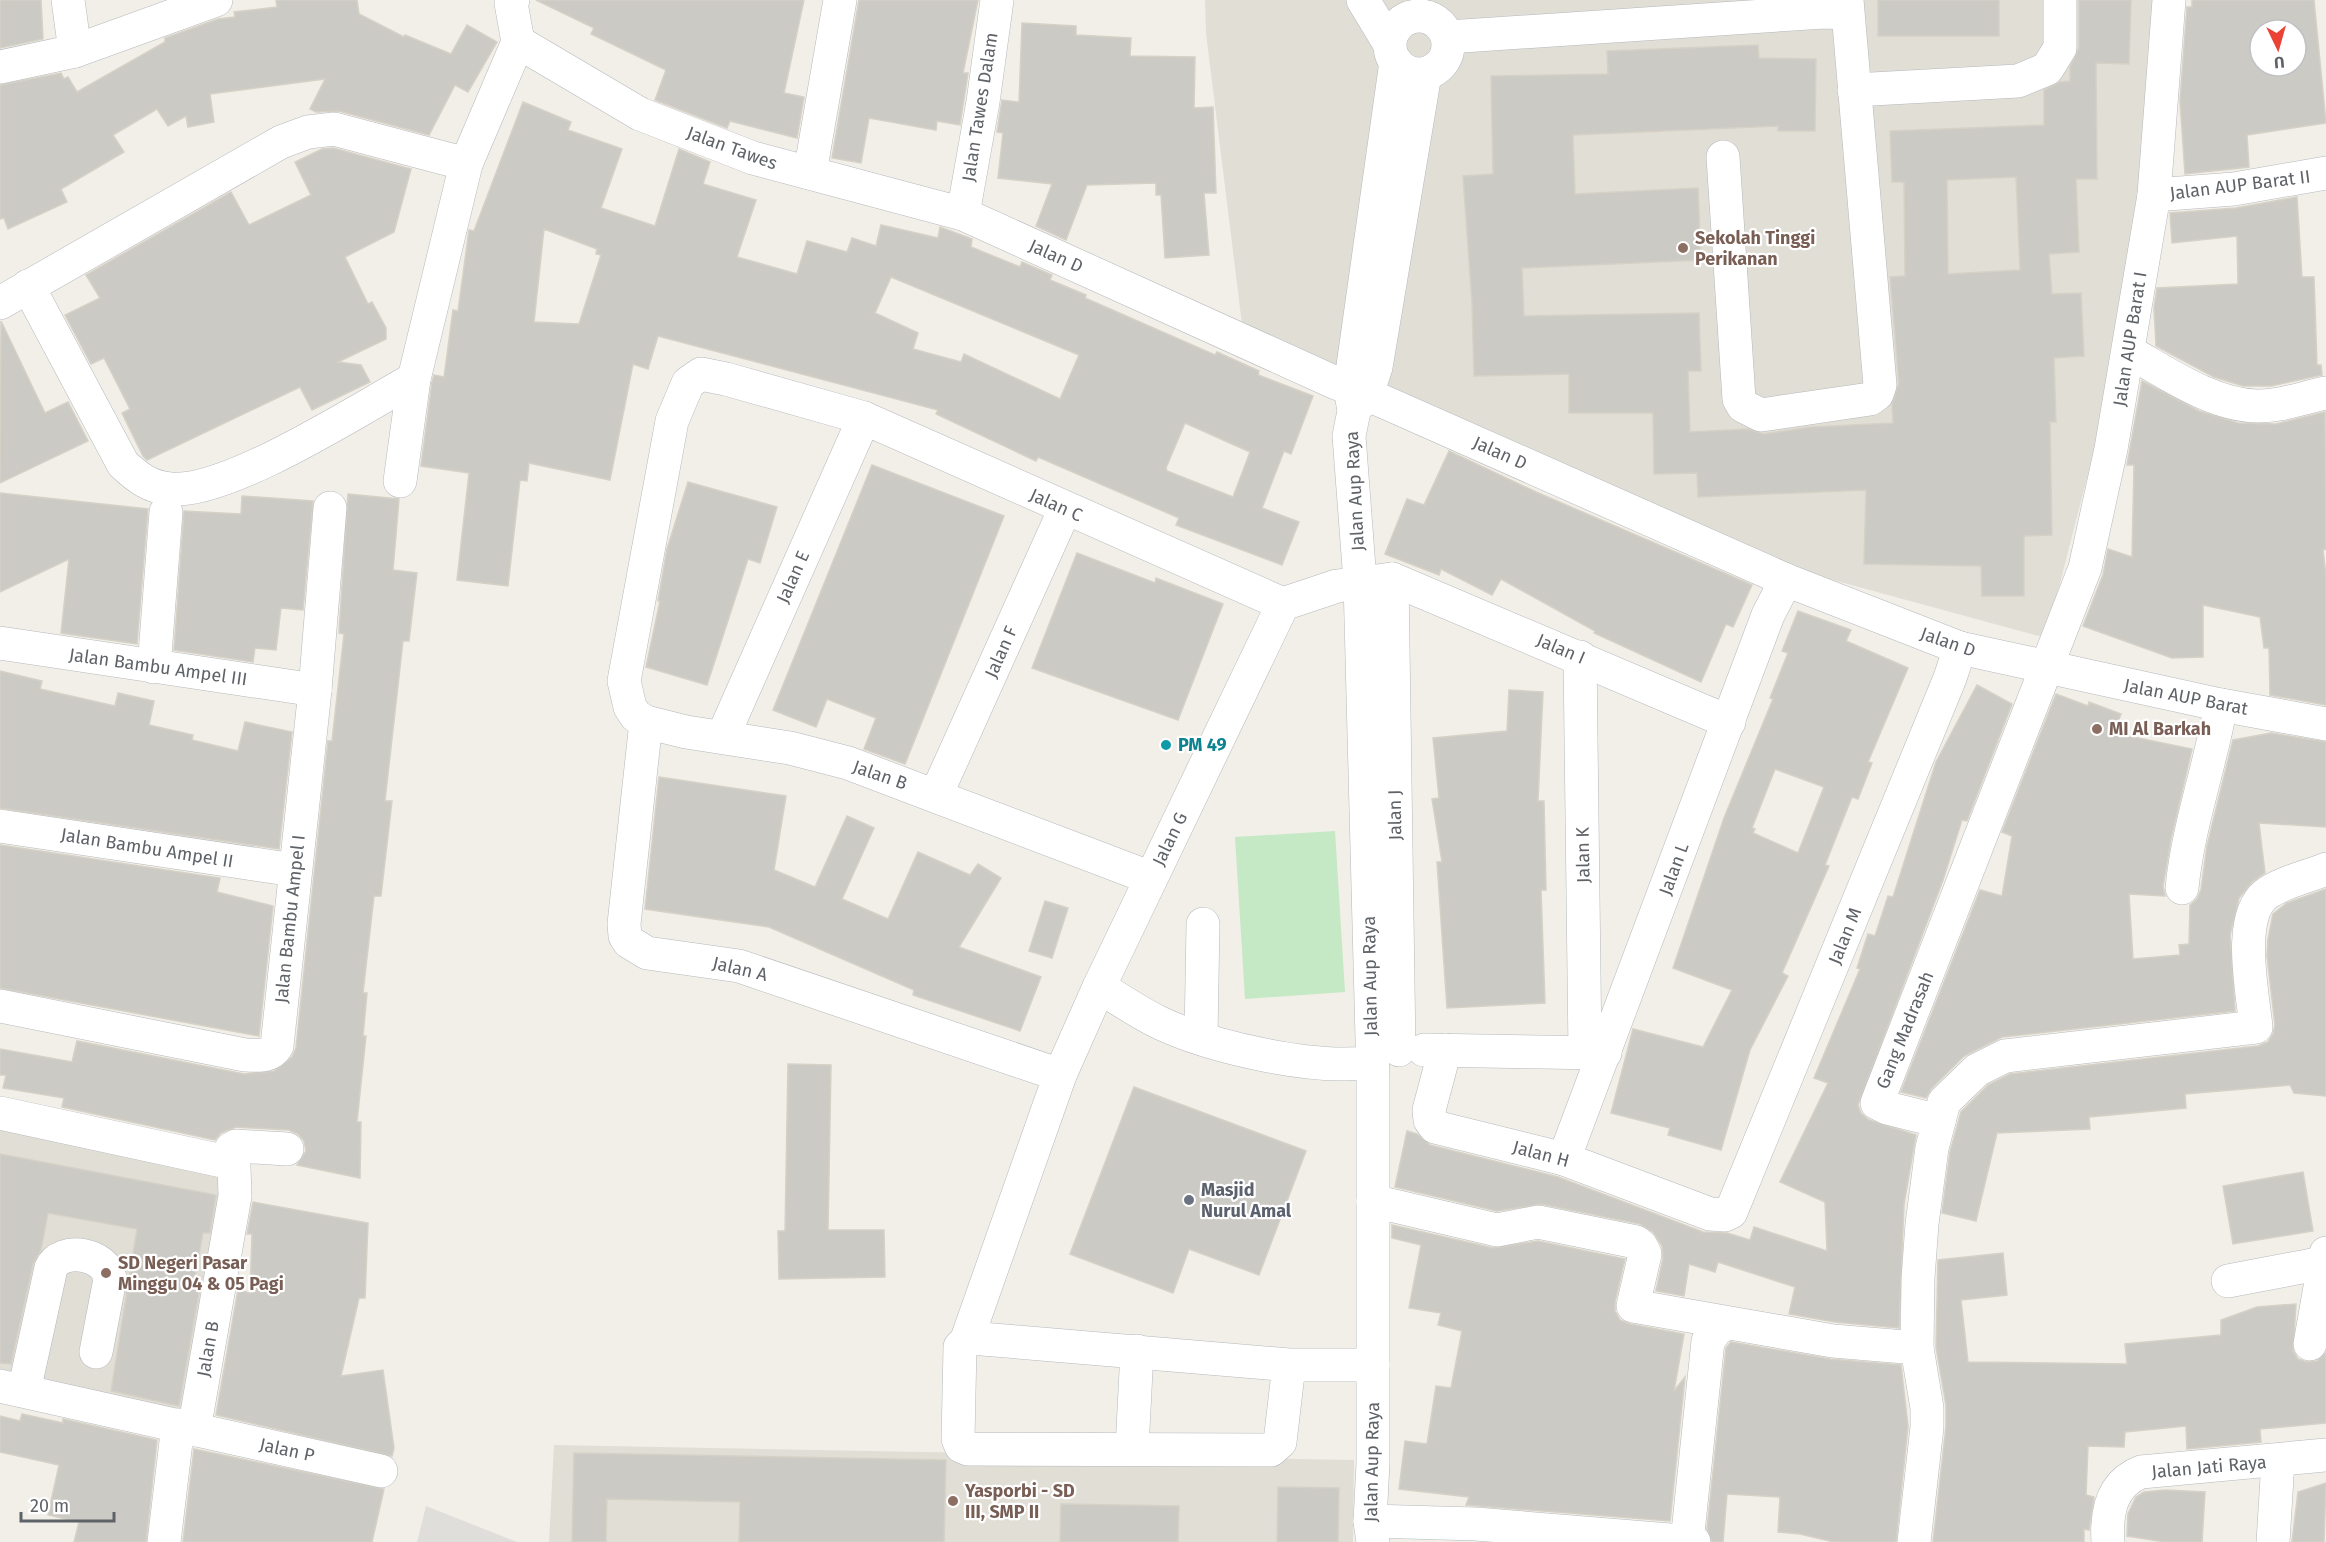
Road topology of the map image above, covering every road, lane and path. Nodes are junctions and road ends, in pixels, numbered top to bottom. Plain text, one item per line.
1 (68, 0) edge
2 (216, 0) edge
3 (840, 0) edge
4 (997, 0) edge
5 (1363, 0) edge
6 (2060, 0) edge
7 (2169, 0) edge
8 (505, 1) edge
9 (1836, 6) edge
10 (1441, 20) edge
11 (518, 42) junction
12 (75, 51) junction
13 (1403, 60) junction
14 (0, 67) edge
15 (1854, 90) junction
16 (1723, 157) dead end
17 (466, 164) junction
18 (810, 173) junction
19 (2326, 173) edge
20 (2154, 195) junction
21 (963, 214) junction
22 (28, 286) junction
23 (0, 303) edge
24 (2129, 352) junction
25 (414, 379) junction
26 (2326, 393) edge
27 (1357, 398) junction
28 (864, 418) junction
29 (400, 481) dead end
30 (330, 508) dead end
31 (1065, 509) junction
32 (166, 512) dead end
33 (1380, 580) junction
34 (1786, 580) junction
35 (1283, 604) junction
36 (0, 643) edge
37 (1960, 648) junction
38 (1580, 657) junction
39 (154, 667) junction
40 (2047, 669) junction
41 (315, 690) junction
42 (2221, 705) junction
43 (646, 722) junction
44 (1729, 722) junction
45 (2326, 724) edge
46 (723, 736) junction
47 (936, 795) junction
48 (0, 826) edge
49 (2326, 869) edge
50 (294, 870) junction
51 (1151, 878) junction
52 (2182, 888) dead end
53 (1203, 924) dead end
54 (1099, 987) junction
55 (0, 1006) edge
56 (1201, 1037) junction
57 (1445, 1050) junction
58 (1595, 1053) junction
59 (1381, 1054) junction
60 (1060, 1075) junction
61 (0, 1113) edge
62 (1939, 1121) junction
63 (287, 1149) dead end
64 (1564, 1159) junction
65 (227, 1162) junction
66 (1373, 1201) junction
67 (1720, 1215) joint
68 (2325, 1258) edge
69 (2228, 1281) dead end
70 (1725, 1324) junction
71 (967, 1339) junction
72 (2310, 1344) dead end
73 (1917, 1348) junction
74 (1137, 1351) junction
75 (96, 1352) dead end
76 (1289, 1365) junction
77 (1372, 1365) junction
78 (12, 1388) edge
79 (186, 1427) junction
80 (1132, 1449) junction
81 (2326, 1455) edge
82 (2278, 1461) junction
83 (381, 1471) dead end
84 (1371, 1531) edge
85 (1689, 1541) edge
86 (164, 1542) edge
87 (1914, 1542) edge
88 (2108, 1542) edge
89 (2273, 1542) edge

1 - 12 street
2 - 12 street
3 - 18 street
4 - 21 street, Jalan Tawes Dalam
5 - 13 street
6 - 15 street
7 - 20 street, Jalan AUP Barat I
8 - 11 street
9 - 10 street
9 - 15 street
10 - 13 street
10 - 13 street
11 - 17 street
11 - 18 street, Jalan Tawes
12 - 14 street
13 - 27 street, Jalan Aup Raya
15 - 16 street
17 - 22 street
17 - 25 street
18 - 21 street, Jalan Tawes
19 - 20 street, Jalan AUP Barat II
20 - 24 street, Jalan AUP Barat I
21 - 27 street, Jalan D
22 - 23 street
22 - 25 street
24 - 26 street
24 - 40 street, Jalan AUP Barat I
25 - 29 street
27 - 33 street, Jalan Aup Raya
27 - 34 street, Jalan D
28 - 31 street, Jalan C
28 - 43 street, Jalan C
28 - 46 street, Jalan E
30 - 41 street, Jalan Bambu Ampel I
31 - 35 street, Jalan C
31 - 47 street, Jalan F
32 - 39 street
33 - 35 street
33 - 38 street, Jalan I
33 - 59 street, Jalan Aup Raya
34 - 37 street, Jalan D
34 - 44 street, Jalan L
35 - 51 street, Jalan G
36 - 39 street, Jalan Bambu Ampel III
37 - 40 street, Jalan D
37 - 67 street, Jalan M
38 - 44 street, Jalan I
38 - 58 street, Jalan K
39 - 41 street, Jalan Bambu Ampel III
40 - 42 street, Jalan AUP Barat
40 - 62 street, Gang Madrasah
41 - 50 street, Jalan Bambu Ampel I
42 - 45 street, Jalan AUP Barat
42 - 52 street
43 - 46 street, Jalan B
43 - 60 street, Jalan A
44 - 58 street, Jalan L
46 - 47 street, Jalan B
47 - 51 street, Jalan B
48 - 50 street, Jalan Bambu Ampel II
49 - 62 street
50 - 55 street, Jalan Bambu Ampel I
51 - 54 street, Jalan G
53 - 56 street
54 - 56 street
54 - 60 street, Jalan G
56 - 59 street
57 - 58 street
57 - 59 street
57 - 64 street, Jalan H
58 - 64 street, Jalan L
59 - 66 street, Jalan Aup Raya
60 - 71 street, Jalan G
61 - 65 street
62 - 73 street
63 - 65 street
64 - 67 street, Jalan H
65 - 79 street, Jalan B
66 - 70 street
66 - 77 street, Jalan Aup Raya
68 - 69 street
68 - 72 street
70 - 73 street
70 - 85 street
71 - 74 street
71 - 80 street, Jalan G
73 - 87 street
74 - 76 street
74 - 80 street
75 - 78 street
76 - 77 street
76 - 80 street
77 - 84 street, Jalan Aup Raya
78 - 79 street
79 - 83 street, Jalan P
79 - 86 street, Jalan B
81 - 82 street, Jalan Jati Raya
82 - 88 street, Jalan Jati Raya
82 - 89 street
84 - 85 street

